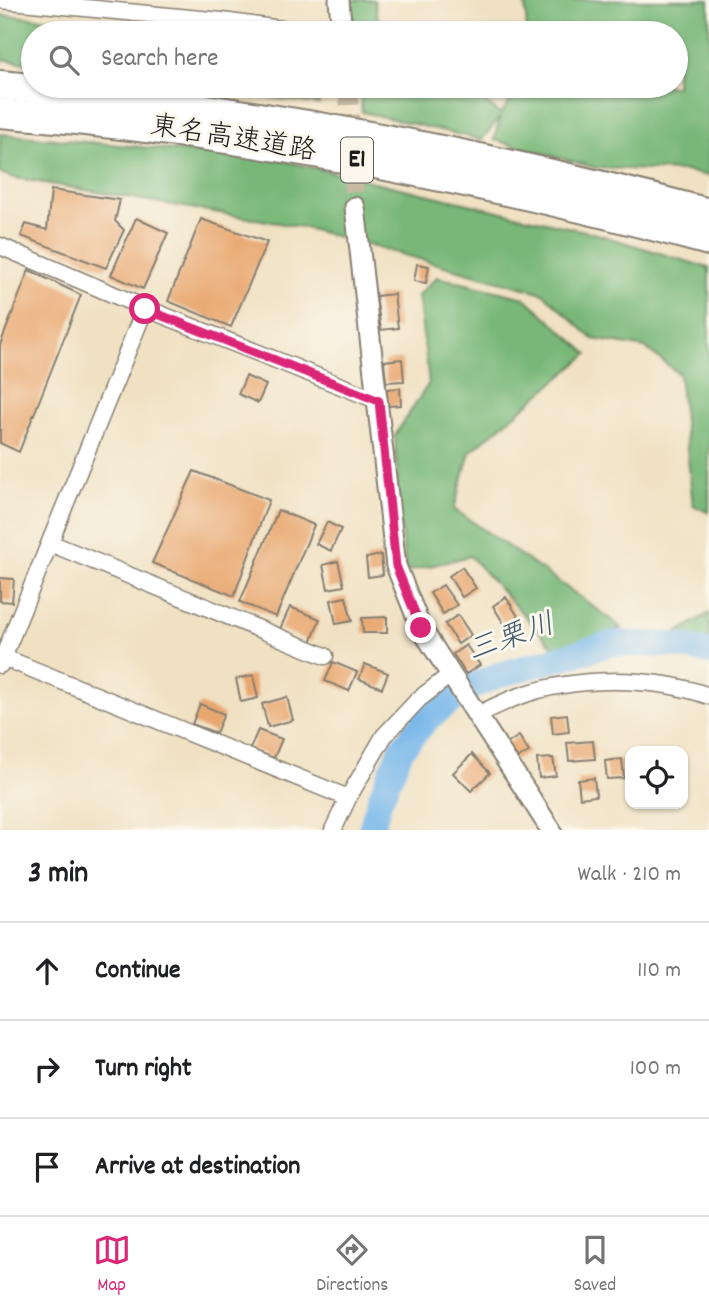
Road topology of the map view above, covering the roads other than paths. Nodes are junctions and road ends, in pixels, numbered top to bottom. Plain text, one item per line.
1 (0, 0) edge
2 (339, 0) edge
3 (216, 21) edge
4 (341, 21) edge
5 (0, 85) edge
6 (21, 87) edge
7 (126, 98) edge
8 (0, 113) edge
9 (355, 207) tunnel mouth
10 (709, 213) edge
11 (709, 241) edge
12 (0, 246) edge
13 (145, 309) junction
14 (379, 401) junction
15 (50, 542) junction
16 (325, 656) dead end
17 (1, 659) edge
18 (450, 675) junction
19 (709, 696) edge
20 (477, 715) junction
21 (348, 798) junction
22 (333, 830) edge
23 (551, 830) edge

1 - 3 street
2 - 4 street
5 - 6 highway, 東名高速道路 / E1
7 - 10 highway, 東名高速道路 / E1
8 - 11 highway, 東名高速道路 / E1
9 - 14 street
12 - 13 street
13 - 14 street
13 - 15 street
14 - 18 street
15 - 16 street
15 - 17 street
17 - 21 street
18 - 20 street
18 - 21 street
19 - 20 street
20 - 23 street
21 - 22 street

